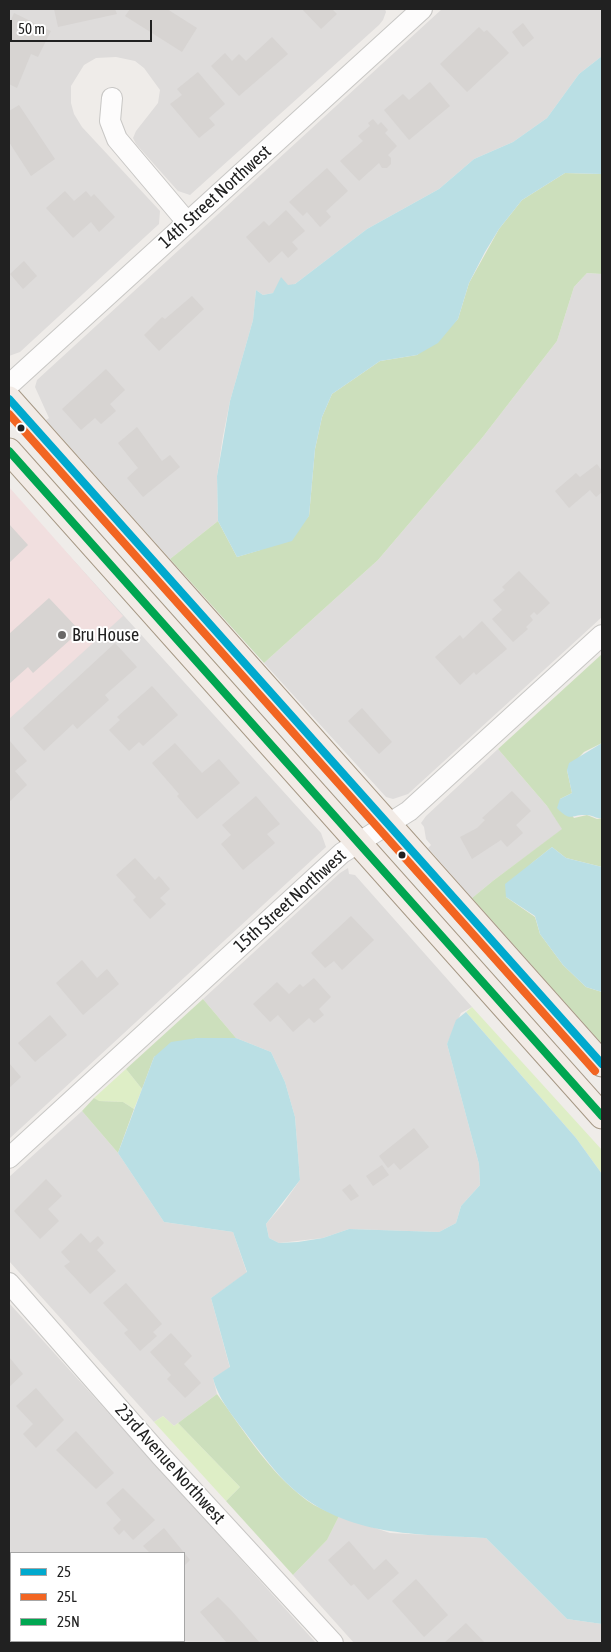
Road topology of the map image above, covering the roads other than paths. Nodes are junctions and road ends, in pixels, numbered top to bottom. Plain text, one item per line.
1 (413, 12) edge
2 (112, 98) dead end
3 (187, 222) junction
4 (9, 385) edge
5 (9, 399) edge
6 (9, 452) edge
7 (602, 635) edge
8 (391, 824) junction
9 (358, 842) junction
10 (602, 1064) edge
11 (602, 1116) edge
12 (9, 1158) edge
13 (9, 1283) edge
14 (332, 1643) edge

1 - 3 street, 14th Street Northwest
2 - 3 street
3 - 4 street, 14th Street Northwest
5 - 8 main road
6 - 9 main road
7 - 8 street, 15th Street Northwest
8 - 9 street, 15th Street Northwest
8 - 10 main road
9 - 11 main road
9 - 12 street, 15th Street Northwest
13 - 14 street, 23rd Avenue Northwest

